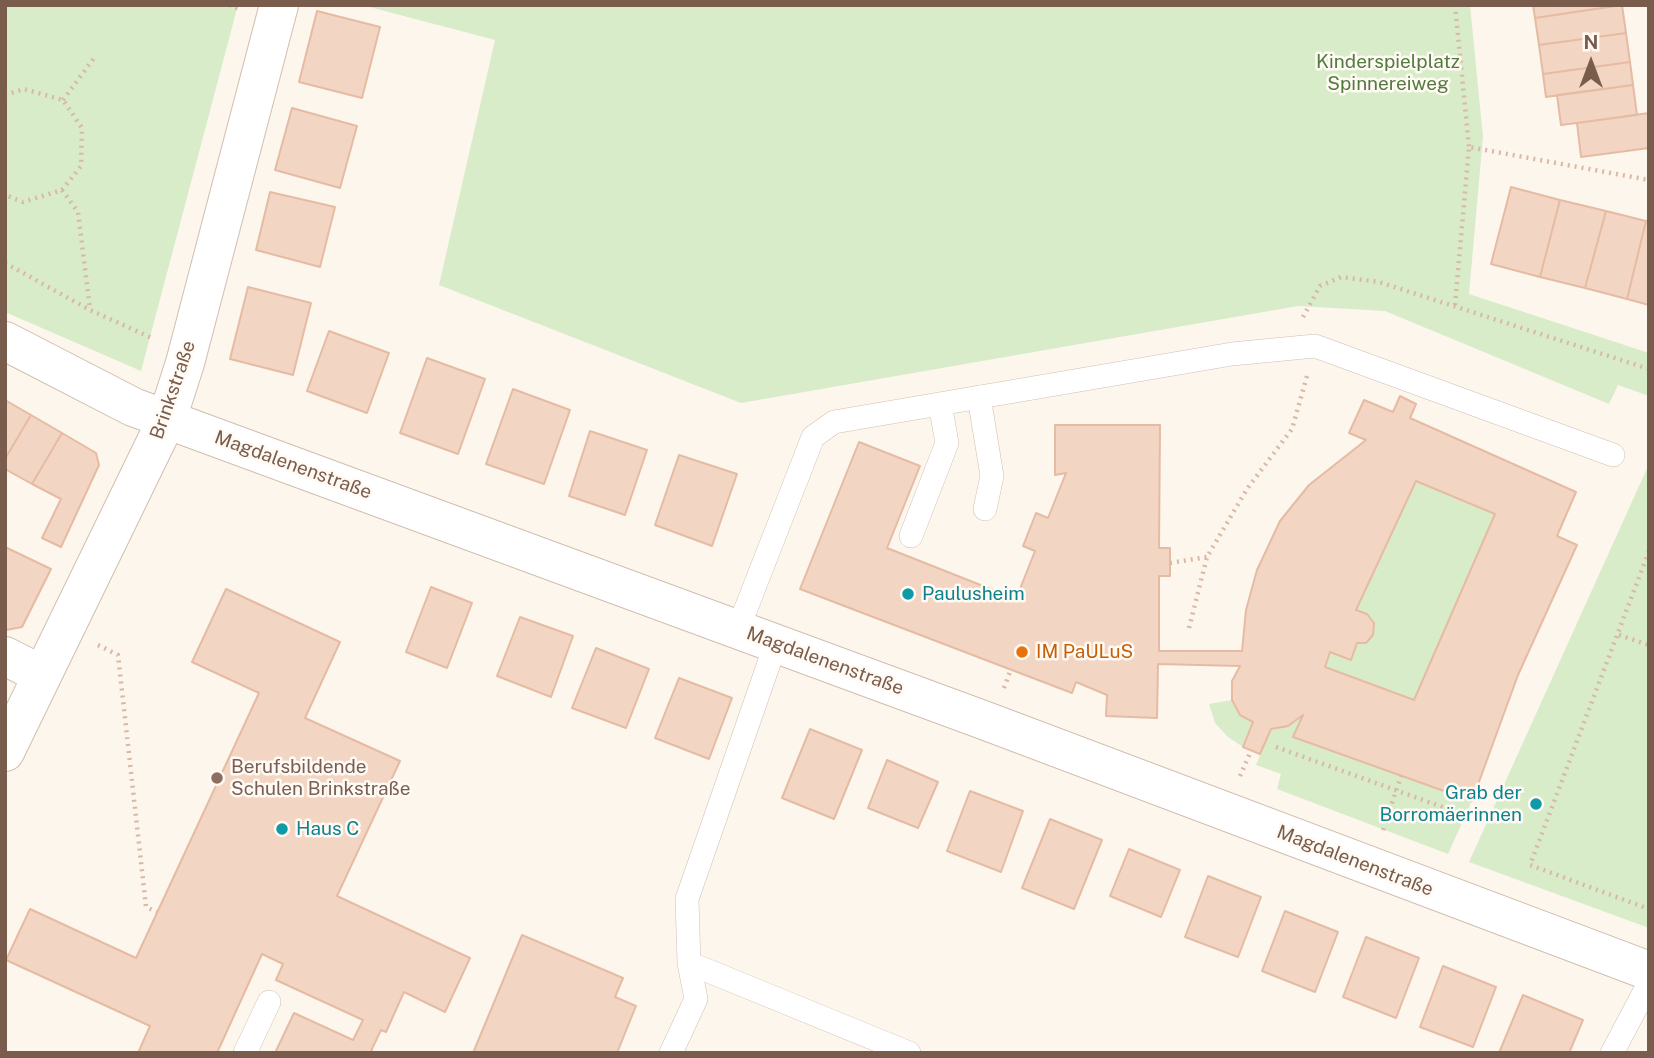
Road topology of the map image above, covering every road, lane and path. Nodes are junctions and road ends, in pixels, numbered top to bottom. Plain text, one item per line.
1 (279, 5) edge
2 (1455, 5) edge
3 (94, 58) dead end
4 (5, 95) edge
5 (63, 100) junction
6 (1469, 147) junction
7 (1649, 180) edge
8 (62, 190) junction
9 (5, 195) edge
10 (5, 263) edge
11 (1455, 306) junction
12 (90, 310) junction
13 (1291, 318) dead end
14 (155, 340) dead end
15 (5, 341) edge
16 (1315, 346) junction
17 (1649, 369) edge
18 (979, 397) junction
19 (940, 404) junction
20 (167, 419) junction
21 (1613, 455) dead end
22 (985, 509) dead end
23 (911, 537) dead end
24 (1649, 551) edge
25 (1207, 557) junction
26 (1170, 562) dead end
27 (1189, 628) dead end
28 (738, 629) junction
29 (1619, 635) junction
30 (94, 643) dead end
31 (776, 643) junction
32 (1649, 645) edge
33 (5, 656) edge
34 (42, 675) junction
35 (1276, 747) dead end
36 (1251, 751) dead end
37 (5, 752) edge
38 (1401, 776) dead end
39 (1239, 780) dead end
40 (1396, 791) junction
41 (1448, 810) dead end
42 (1381, 834) dead end
43 (1649, 909) edge
44 (157, 912) dead end
45 (689, 963) junction
46 (1649, 971) edge
47 (1649, 983) edge
48 (269, 1002) dead end
49 (245, 1053) edge
50 (671, 1053) edge
51 (909, 1053) edge
52 (1612, 1053) edge

1 - 20 street, Brinkstraße
2 - 6 path
3 - 5 path
4 - 5 path
5 - 8 path
6 - 7 path
6 - 11 path
8 - 9 path
8 - 12 path
10 - 12 path
11 - 13 path
11 - 17 path
12 - 14 path
15 - 20 street, Magdalenenstraße
16 - 18 lane
16 - 21 lane
16 - 25 path
18 - 19 lane
18 - 22 lane
19 - 23 lane
19 - 28 lane
20 - 28 street, Magdalenenstraße
20 - 34 street, Brinkstraße
24 - 29 path
25 - 26 path
25 - 27 path
28 - 31 street, Magdalenenstraße
29 - 32 path
29 - 43 path
30 - 44 path
31 - 45 lane
31 - 46 street, Magdalenenstraße
33 - 34 street
34 - 37 street, Brinkstraße
35 - 40 path
36 - 39 path
38 - 40 path
40 - 41 path
40 - 42 path
45 - 50 lane
45 - 51 lane
47 - 52 lane
48 - 49 lane

